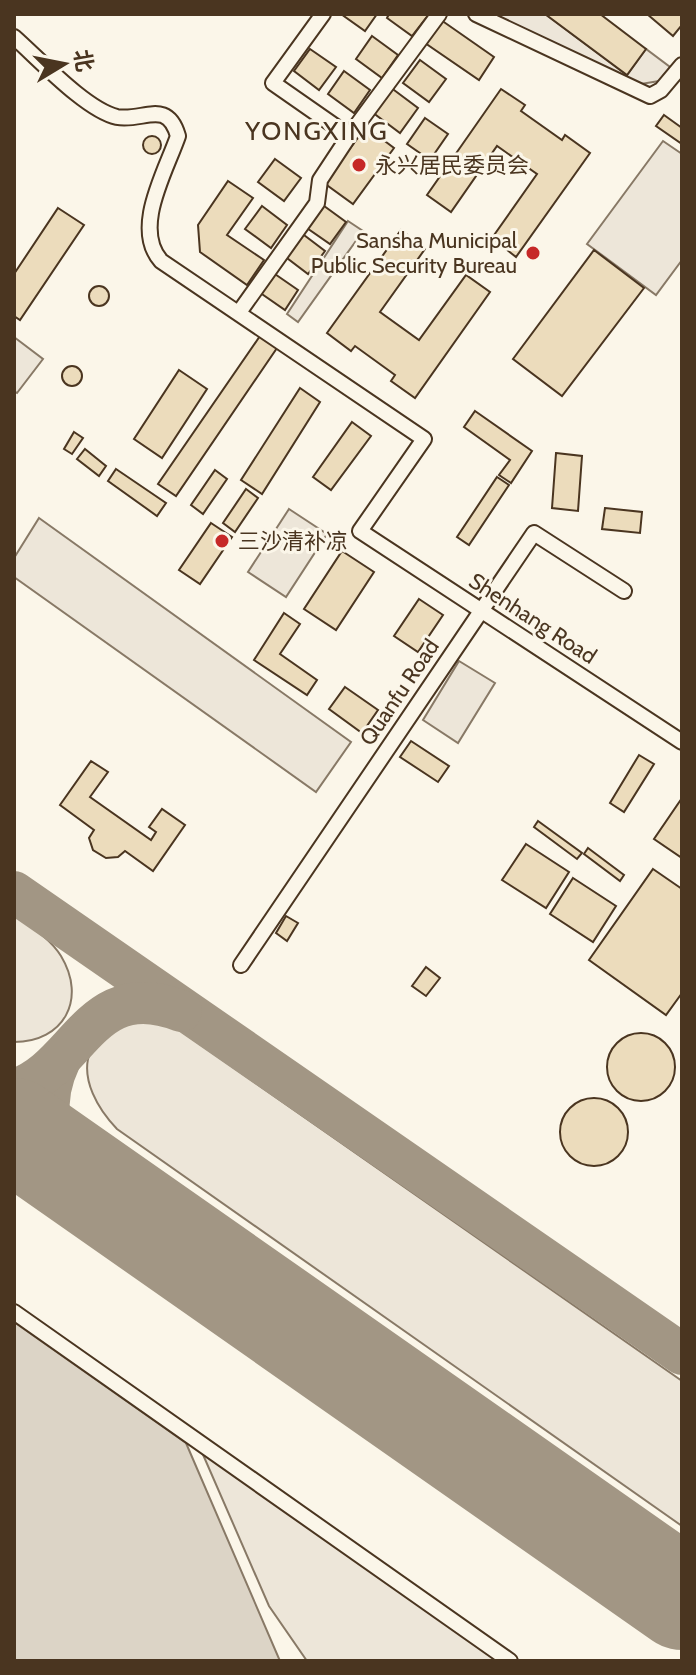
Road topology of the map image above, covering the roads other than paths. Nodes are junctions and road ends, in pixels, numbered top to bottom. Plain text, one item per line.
1 (323, 14) edge
2 (439, 14) edge
3 (476, 14) edge
4 (14, 37) edge
5 (682, 65) edge
6 (349, 136) junction
7 (240, 311) junction
8 (624, 591) dead end
9 (481, 610) junction
10 (682, 742) edge
11 (241, 965) dead end
12 (14, 1312) edge
13 (510, 1661) edge

1 - 6 street
2 - 6 street
3 - 5 street
4 - 7 street
6 - 7 street
7 - 9 street, Shenhang Road
8 - 9 street, Quanfu Road
9 - 10 street, Shenhang Road
9 - 11 street, Quanfu Road
12 - 13 street

